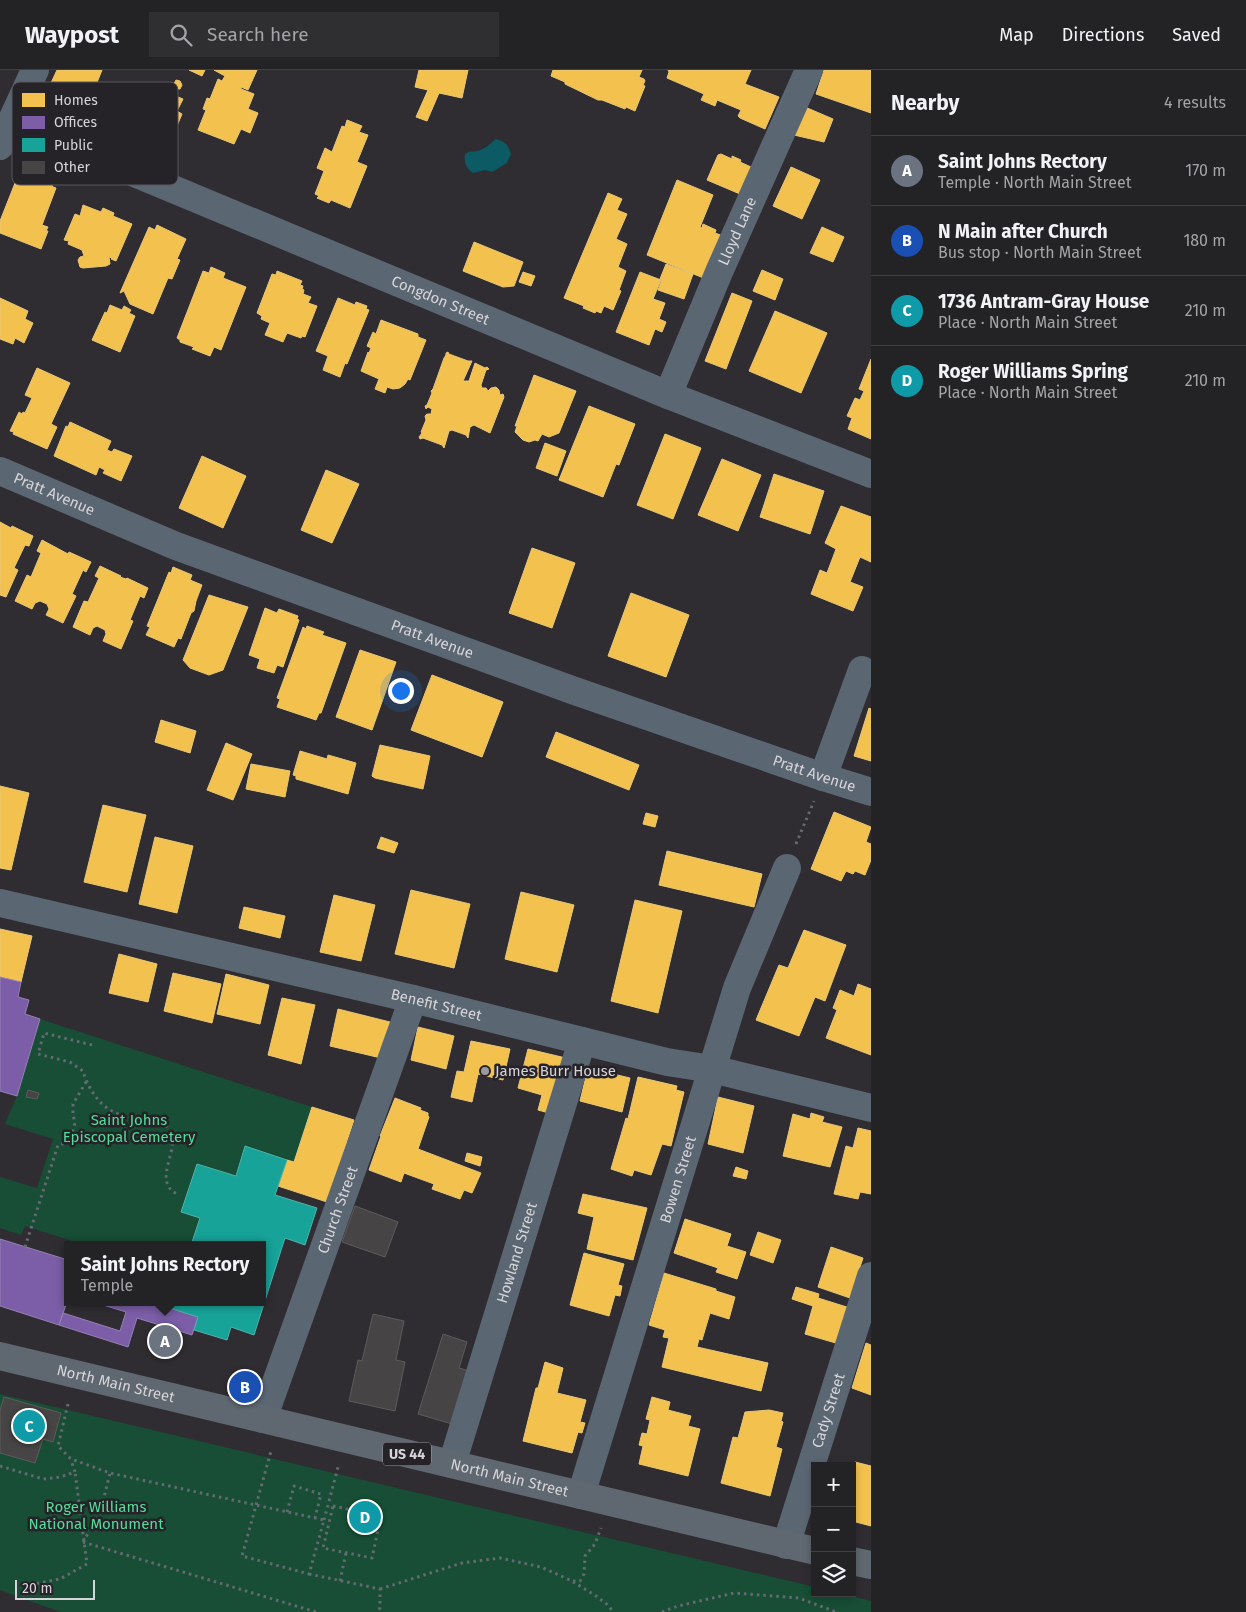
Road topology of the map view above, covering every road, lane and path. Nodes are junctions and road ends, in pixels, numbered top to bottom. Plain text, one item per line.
1 (36, 70) edge
2 (809, 70) edge
3 (30, 82) edge
4 (12, 122) edge
5 (0, 146) edge
6 (163, 185) edge
7 (668, 395) junction
8 (0, 471) edge
9 (871, 474) edge
10 (862, 670) dead end
11 (823, 777) junction
12 (871, 792) edge
13 (787, 868) joint
14 (0, 903) edge
15 (413, 999) junction
16 (582, 1041) junction
17 (92, 1045) dead end
18 (712, 1068) junction
19 (86, 1082) junction
20 (871, 1108) edge
21 (177, 1194) dead end
22 (25, 1247) dead end
23 (871, 1276) edge
24 (0, 1356) edge
25 (68, 1404) dead end
26 (263, 1419) junction
27 (270, 1451) dead end
28 (71, 1459) junction
29 (452, 1464) junction
30 (0, 1466) edge
31 (338, 1467) dead end
32 (74, 1472) junction
33 (110, 1473) junction
34 (581, 1496) junction
35 (255, 1505) junction
36 (287, 1512) junction
37 (315, 1518) junction
38 (324, 1520) junction
39 (601, 1528) dead end
40 (83, 1542) junction
41 (786, 1545) junction
42 (811, 1551) edge
43 (346, 1553) junction
44 (856, 1561) edge
45 (871, 1565) edge
46 (310, 1574) junction
47 (340, 1581) junction
48 (572, 1581) junction
49 (24, 1586) dead end
50 (380, 1589) junction
51 (316, 1612) edge
52 (376, 1612) edge
53 (613, 1612) edge
54 (662, 1612) edge
55 (836, 1612) edge

1 - 3 street
2 - 7 street, Lloyd Lane
4 - 5 street
6 - 7 street, Congdon Street
7 - 9 street, Congdon Street
8 - 11 street, Pratt Avenue
10 - 11 street
11 - 12 street, Pratt Avenue
11 - 13 path
13 - 18 street, Bowen Street
14 - 15 street, Benefit Street
15 - 16 street, Benefit Street
15 - 26 street, Church Street
16 - 18 street, Benefit Street
16 - 29 street, Howland Street
17 - 19 path
18 - 20 street, Benefit Street
18 - 34 street, Bowen Street
19 - 21 path
19 - 22 path
23 - 41 street, Cady Street
24 - 26 main road, North Main Street / US 44
25 - 28 path
26 - 29 main road, North Main Street / US 44
27 - 35 path
28 - 32 path
28 - 33 path
29 - 34 main road, North Main Street / US 44
30 - 32 path
31 - 38 path
32 - 40 path
33 - 35 path
33 - 40 path
34 - 41 main road, North Main Street / US 44
35 - 36 path
35 - 46 path
36 - 37 path
36 - 37 path
37 - 38 path
38 - 46 path
39 - 48 path
40 - 49 path
40 - 51 path
41 - 42 main road, North Main Street / US 44
43 - 43 path
43 - 47 path
44 - 45 main road
46 - 47 path
47 - 50 path
48 - 50 path
48 - 53 path
50 - 52 path
54 - 55 path

